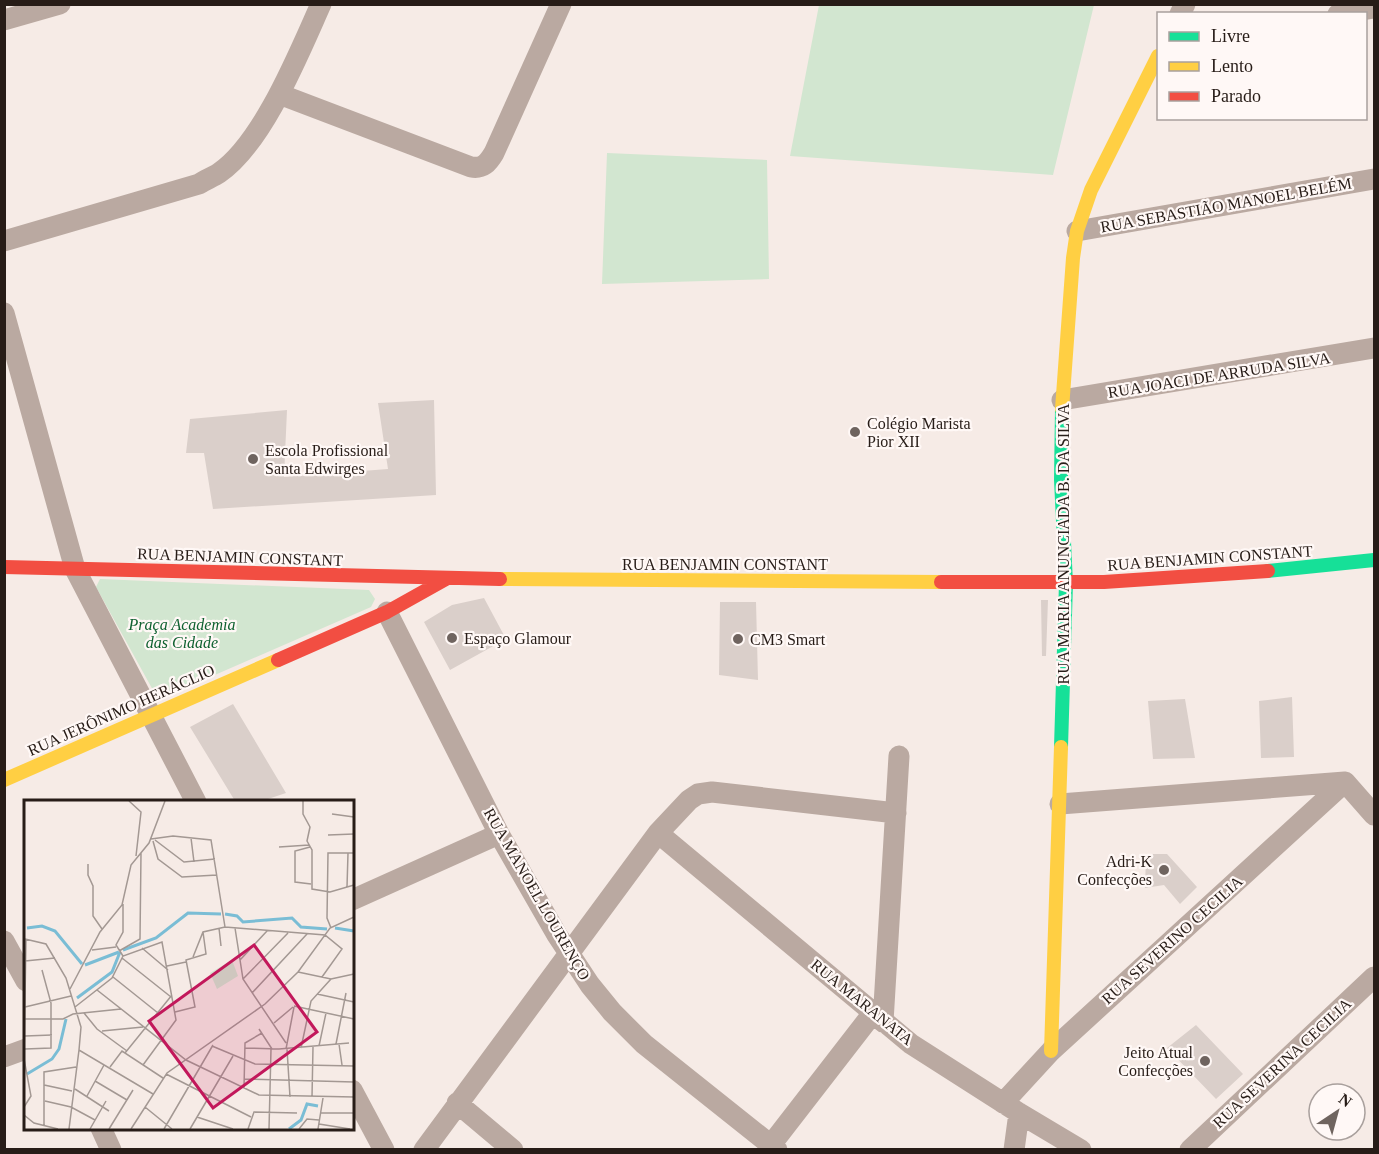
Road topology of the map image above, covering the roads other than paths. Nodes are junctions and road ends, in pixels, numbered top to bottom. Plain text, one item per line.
1 (60, 4) edge
2 (321, 4) edge
3 (561, 4) edge
4 (1374, 8) edge
5 (1350, 12) edge
6 (4, 20) edge
7 (1157, 58) edge
8 (279, 94) junction
9 (1374, 179) edge
10 (1077, 231) junction
11 (4, 241) edge
12 (4, 313) edge
13 (1374, 348) edge
14 (1062, 400) junction
15 (1374, 560) edge
16 (4, 567) edge
17 (75, 569) junction
18 (446, 579) junction
19 (1066, 583) junction
20 (387, 612) junction
21 (149, 715) junction
22 (899, 756) dead end
23 (4, 780) edge
24 (1346, 782) junction
25 (195, 800) edge
26 (1060, 804) junction
27 (896, 813) junction
28 (1374, 815) edge
29 (658, 833) junction
30 (499, 834) junction
31 (354, 899) edge
32 (4, 941) edge
33 (568, 953) junction
34 (24, 977) edge
35 (1374, 977) edge
36 (878, 1017) junction
37 (24, 1050) edge
38 (1050, 1052) junction
39 (4, 1057) edge
40 (354, 1094) edge
41 (457, 1103) junction
42 (1011, 1108) junction
43 (102, 1130) edge
44 (508, 1148) edge
45 (771, 1148) edge
46 (111, 1149) edge
47 (384, 1149) edge
48 (424, 1149) edge
49 (1014, 1149) edge
50 (1081, 1149) edge
51 (1190, 1149) edge

1 - 6 street
2 - 8 street
3 - 8 street
4 - 5 street
7 - 10 street, RUA MARIA ANUNCIADA B. DA SILVA
8 - 11 street
9 - 10 street, RUA SEBASTIÃO MANOEL BELÉM
10 - 14 street, RUA MARIA ANUNCIADA B. DA SILVA
12 - 17 street
13 - 14 street, RUA JOACI DE ARRUDA SILVA
14 - 19 street, RUA MARIA ANUNCIADA B. DA SILVA
15 - 19 street, RUA BENJAMIN CONSTANT
16 - 17 street, RUA BENJAMIN CONSTANT
17 - 18 street, RUA BENJAMIN CONSTANT
17 - 21 street
18 - 19 street, RUA BENJAMIN CONSTANT
18 - 20 street, RUA JERÔNIMO HERÁCLIO
19 - 26 street, RUA MARIA ANUNCIADA B. DA SILVA
20 - 21 street, RUA JERÔNIMO HERÁCLIO
20 - 30 street, RUA MANOEL LOURENÇO
21 - 23 street, RUA JERÔNIMO HERÁCLIO
21 - 25 street
22 - 27 street
24 - 26 street
24 - 28 street
24 - 38 street, RUA SEVERINO CECILIA
26 - 38 street, RUA MARIA ANUNCIADA B. DA SILVA
27 - 29 street
27 - 36 street
29 - 33 street
29 - 36 street, RUA MARANATA
30 - 31 street
30 - 33 street, RUA MANOEL LOURENÇO
32 - 34 street
33 - 41 street
33 - 45 street, RUA MANOEL LOURENÇO
35 - 51 street, RUA SEVERINA CECILIA
36 - 42 street, RUA MARANATA
36 - 45 street
37 - 39 street
38 - 42 street, RUA SEVERINO CECILIA
40 - 47 street
41 - 44 street
41 - 48 street
42 - 49 street
42 - 50 street, RUA MARANATA
43 - 46 street

